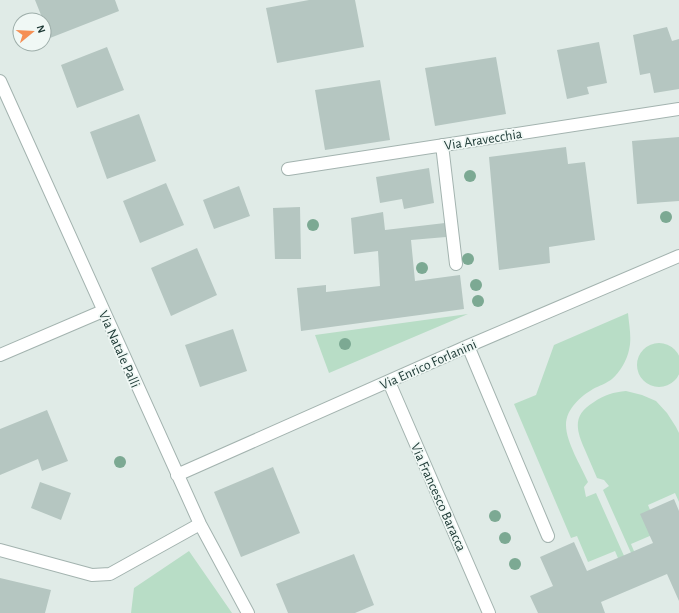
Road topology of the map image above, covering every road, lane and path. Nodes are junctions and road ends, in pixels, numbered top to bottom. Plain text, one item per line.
1 (0, 80) edge
2 (679, 109) edge
3 (442, 145) junction
4 (288, 169) dead end
5 (679, 256) edge
6 (456, 264) dead end
7 (103, 311) junction
8 (468, 346) junction
9 (0, 355) edge
10 (389, 382) junction
11 (177, 475) junction
12 (200, 524) junction
13 (548, 536) dead end
14 (0, 550) edge
15 (248, 613) edge
16 (489, 613) edge

1 - 7 street, Via Natale Palli
2 - 3 street, Via Aravecchia
3 - 4 street, Via Aravecchia
3 - 6 street
5 - 8 street, Via Enrico Forlanini
7 - 9 street
7 - 11 street, Via Natale Palli
8 - 10 street, Via Enrico Forlanini
8 - 13 street
10 - 11 street, Via Enrico Forlanini
10 - 16 street, Via Francesco Baracca
11 - 12 street, Via Natale Palli
12 - 14 street
12 - 15 street, Via Natale Palli

